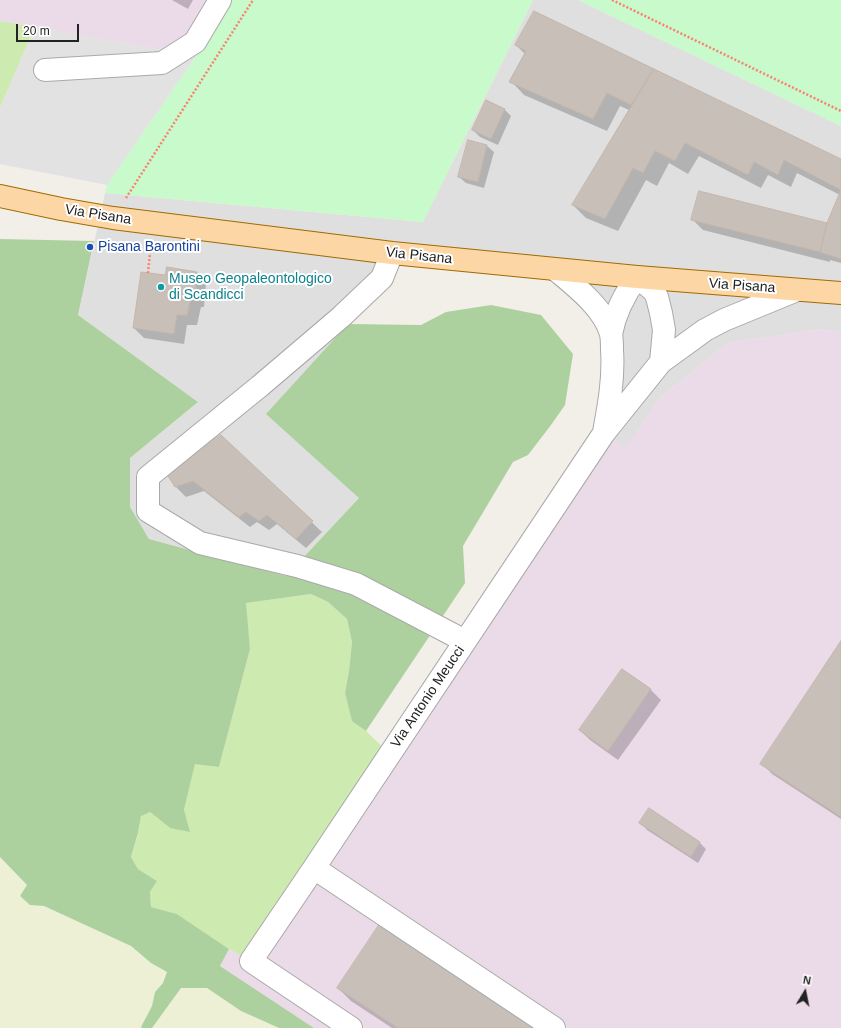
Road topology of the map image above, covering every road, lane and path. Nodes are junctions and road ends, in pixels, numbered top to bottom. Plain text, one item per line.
1 (220, 0) edge
2 (253, 0) edge
3 (612, 0) edge
4 (45, 70) dead end
5 (841, 111) edge
6 (0, 196) edge
7 (113, 218) junction
8 (154, 223) junction
9 (392, 253) junction
10 (556, 270) junction
11 (148, 273) dead end
12 (637, 277) junction
13 (797, 290) junction
14 (841, 293) edge
15 (611, 334) junction
16 (661, 362) junction
17 (604, 433) junction
18 (465, 642) junction
19 (314, 868) junction
20 (351, 1028) edge
21 (554, 1028) edge

1 - 4 street
2 - 7 path
3 - 5 path
6 - 7 main road, Via Pisana
7 - 8 main road, Via Pisana
8 - 9 main road, Via Pisana
8 - 11 path
9 - 10 main road, Via Pisana
9 - 18 street
10 - 12 main road, Via Pisana
10 - 15 street, Via Antonio Meucci
12 - 13 main road, Via Pisana
12 - 15 street, Via Antonio Meucci
12 - 16 street
13 - 14 main road, Via Pisana
13 - 16 street, Via Antonio Meucci
15 - 17 street, Via Antonio Meucci
16 - 17 street, Via Antonio Meucci
17 - 18 street, Via Antonio Meucci
18 - 19 street, Via Antonio Meucci
19 - 20 street, Via Antonio Meucci
19 - 21 street

